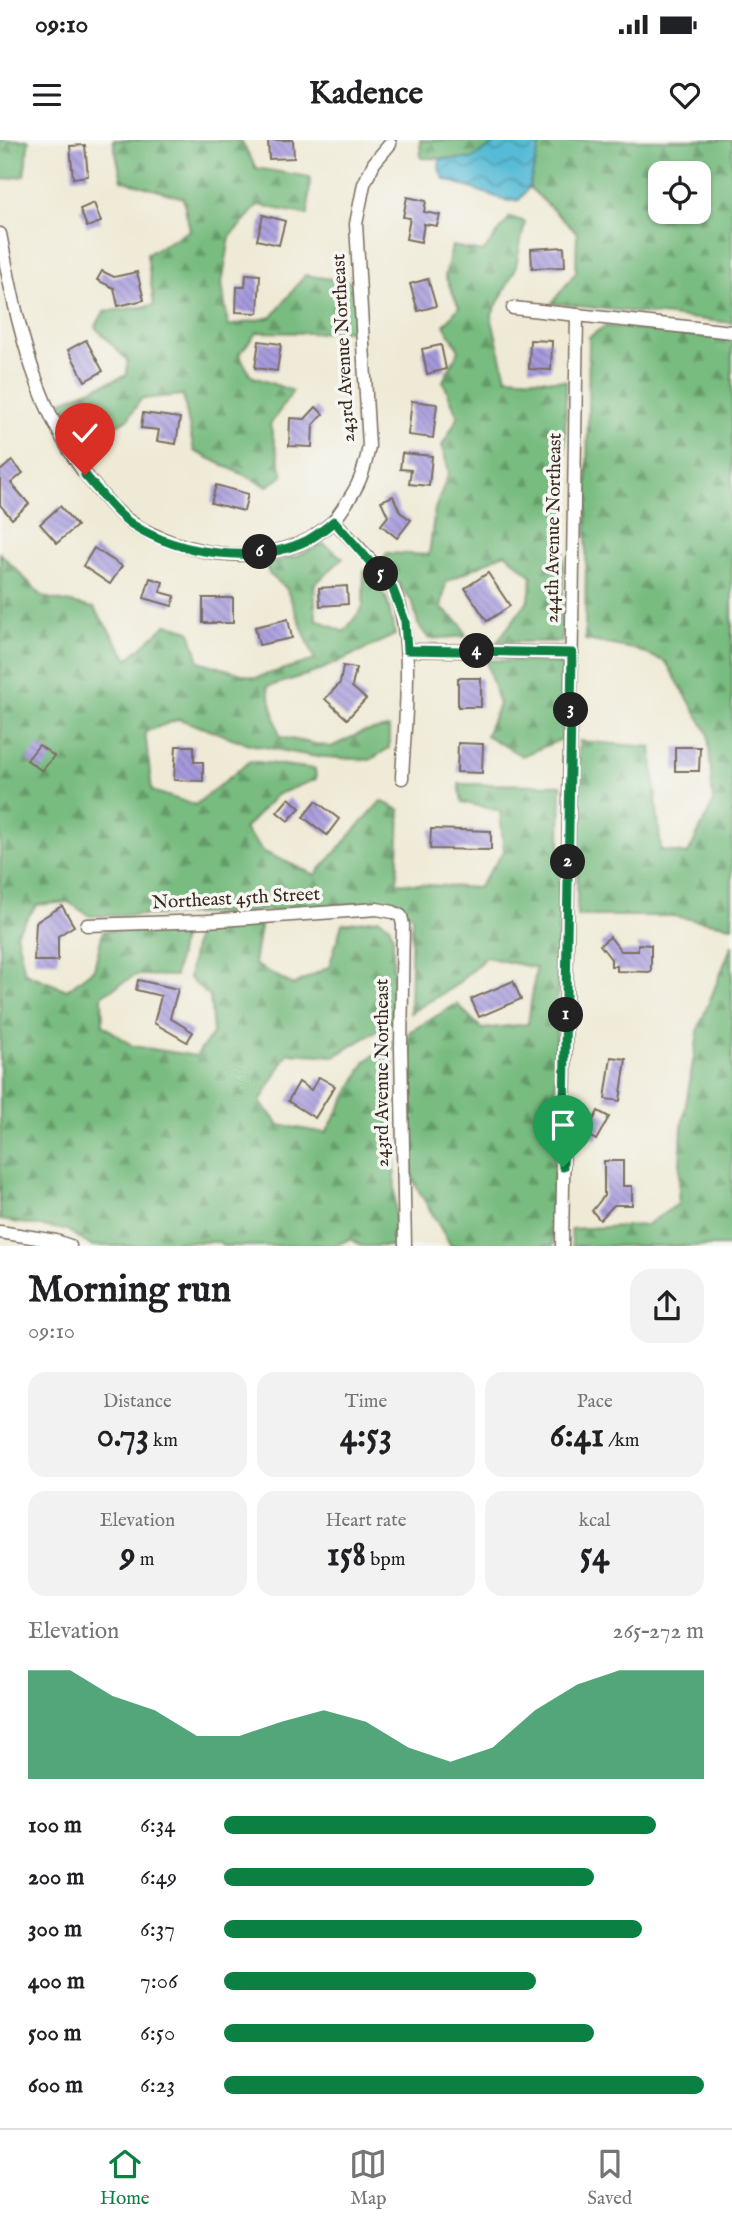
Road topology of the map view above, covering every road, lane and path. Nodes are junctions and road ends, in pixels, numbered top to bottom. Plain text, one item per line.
1 (390, 144) dead end
2 (0, 234) edge
3 (513, 308) dead end
4 (577, 315) junction
5 (732, 332) edge
6 (334, 521) junction
7 (407, 650) junction
8 (572, 653) junction
9 (402, 778) dead end
10 (386, 910) joint
11 (87, 925) dead end
12 (0, 1232) edge
13 (70, 1246) edge
14 (405, 1246) edge
15 (562, 1246) edge

1 - 6 street, 243rd Avenue Northeast
2 - 6 street, 243rd Avenue Northeast
3 - 4 street
4 - 5 street
4 - 8 street, 244th Avenue Northeast
6 - 7 street
7 - 8 street
7 - 9 street
8 - 15 street, 244th Avenue Northeast
10 - 11 street, Northeast 45th Street
10 - 14 street, 243rd Avenue Northeast
12 - 13 street

